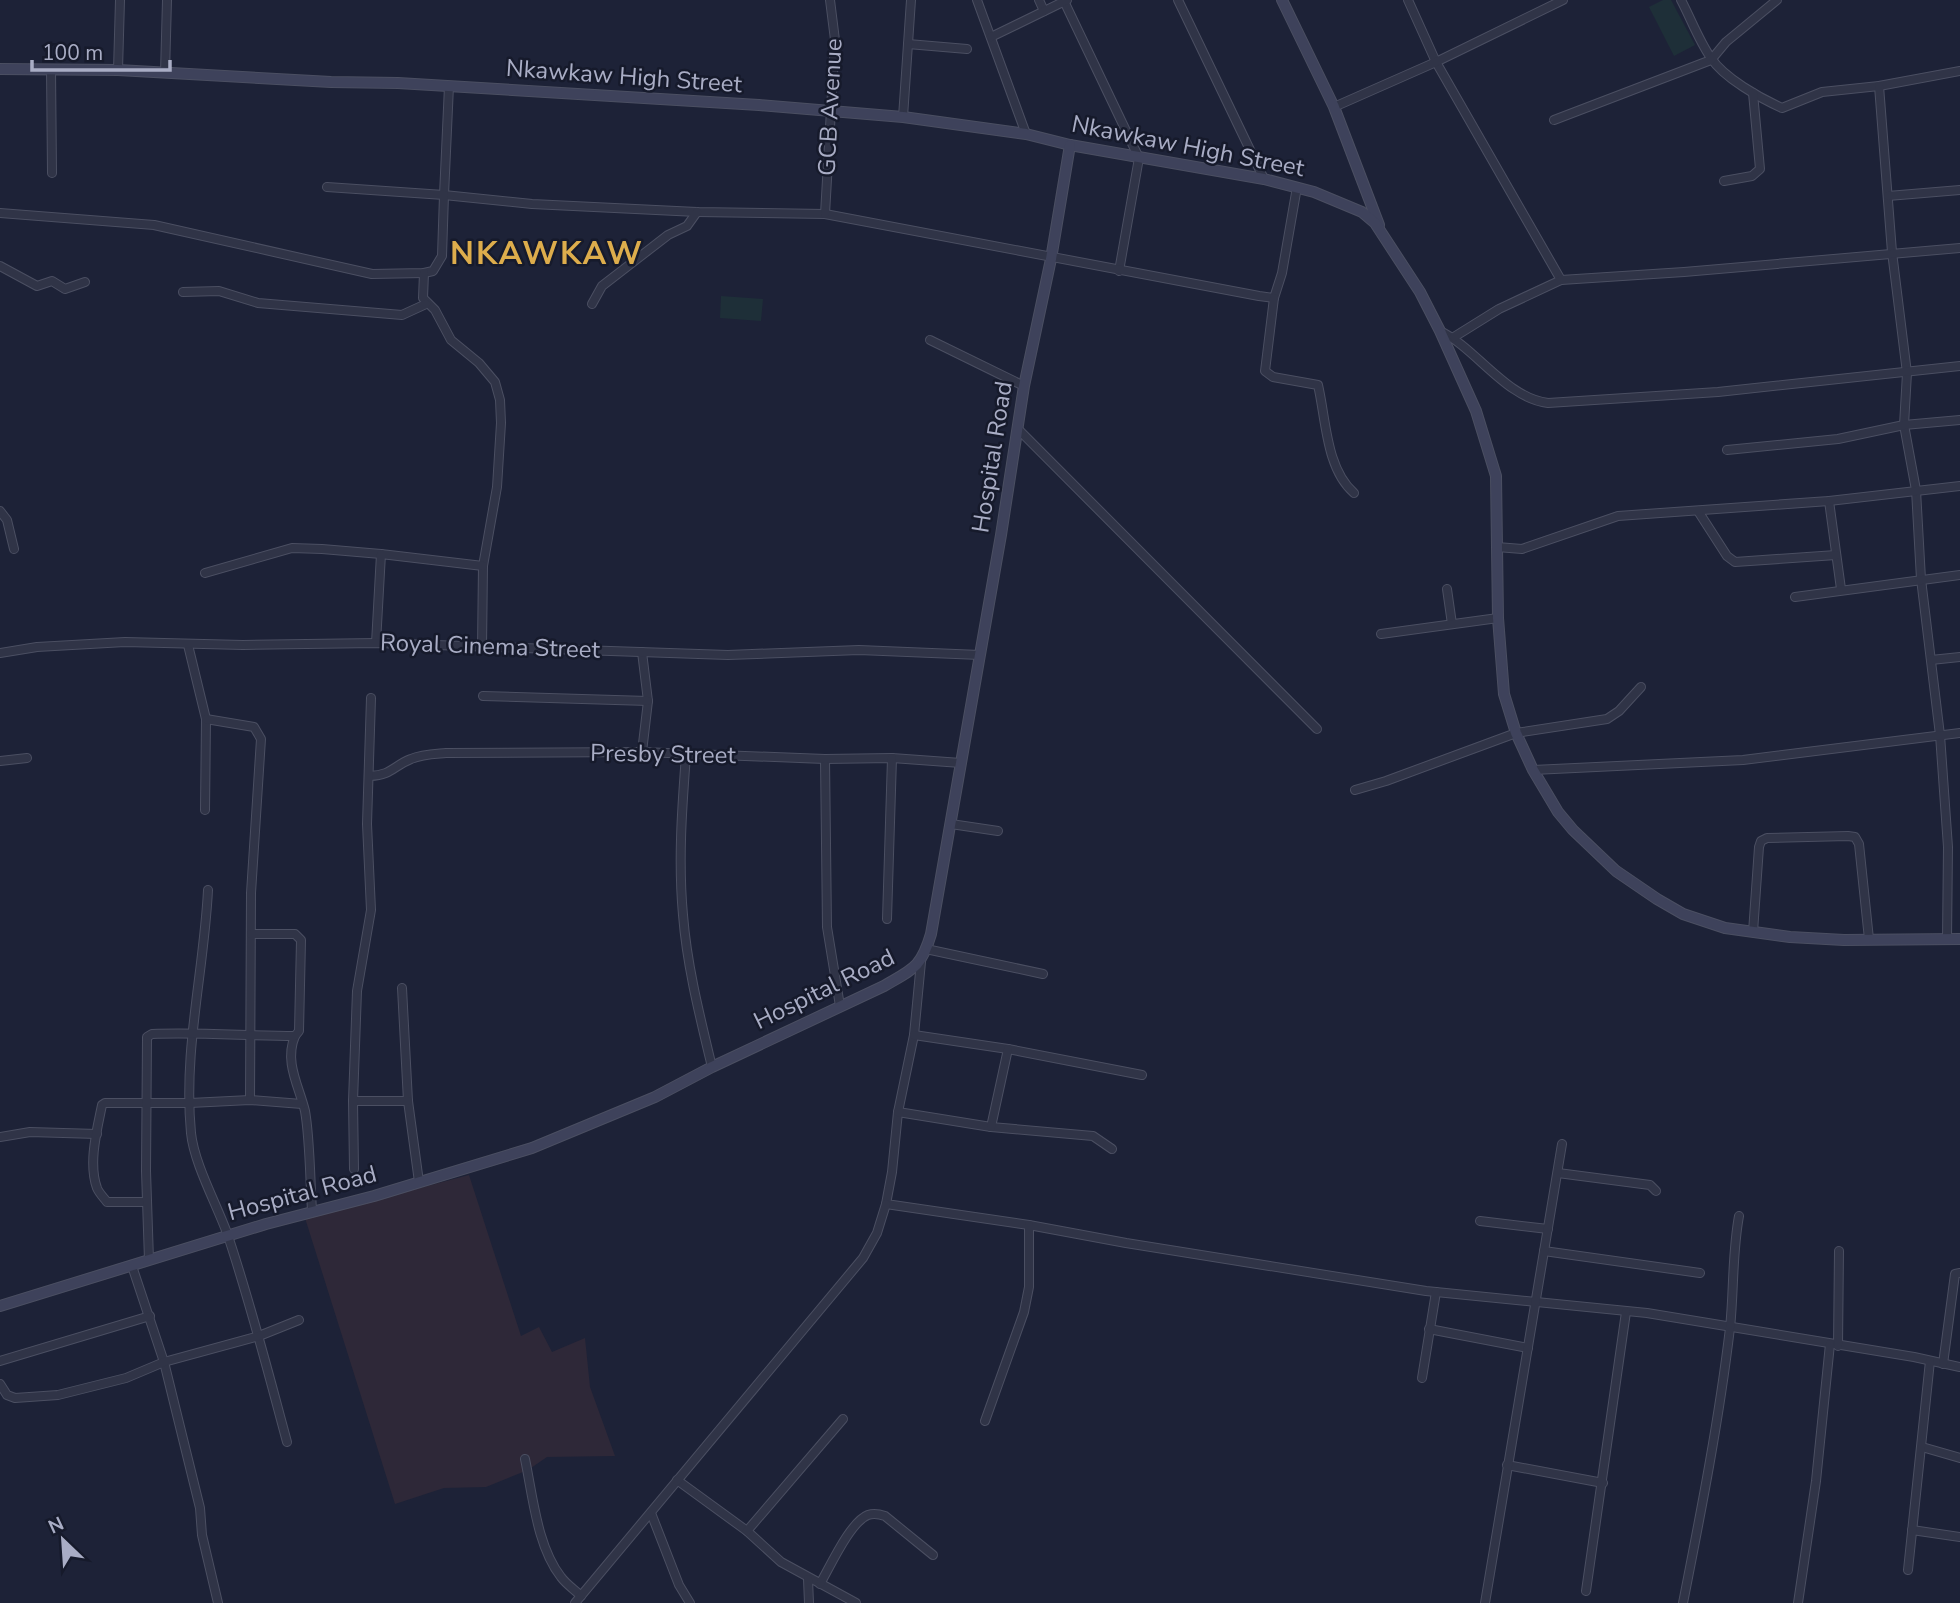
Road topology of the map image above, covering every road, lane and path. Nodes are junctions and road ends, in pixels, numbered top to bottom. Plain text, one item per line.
1 (120, 0) edge
2 (167, 0) edge
3 (831, 0) edge
4 (911, 0) edge
5 (977, 0) edge
6 (1038, 0) edge
7 (1178, 0) edge
8 (1282, 0) edge
9 (1408, 0) edge
10 (1563, 0) edge
11 (1681, 0) edge
12 (1776, 0) edge
13 (1066, 1) edge
14 (1044, 11) junction
15 (991, 37) junction
16 (908, 44) junction
17 (967, 49) dead end
18 (1711, 60) junction
19 (1436, 62) junction
20 (0, 69) edge
21 (51, 69) junction
22 (118, 69) junction
23 (1960, 72) edge
24 (165, 73) junction
25 (449, 86) junction
26 (1879, 86) junction
27 (1753, 93) junction
28 (1335, 107) junction
29 (830, 110) junction
30 (903, 117) junction
31 (1554, 120) dead end
32 (1026, 134) junction
33 (1070, 145) junction
34 (1139, 158) junction
35 (52, 173) dead end
36 (1264, 179) junction
37 (1724, 181) dead end
38 (327, 187) dead end
39 (1297, 187) junction
40 (1960, 190) edge
41 (444, 195) junction
42 (1888, 196) junction
43 (697, 212) junction
44 (0, 213) edge
45 (825, 214) junction
46 (1383, 236) junction
47 (1960, 248) edge
48 (1892, 253) junction
49 (1051, 259) junction
50 (0, 266) edge
51 (1119, 271) junction
52 (425, 273) junction
53 (1561, 280) junction
54 (85, 282) dead end
55 (183, 292) dead end
56 (1274, 298) junction
57 (426, 304) junction
58 (592, 304) dead end
59 (1440, 331) junction
60 (1454, 337) junction
61 (930, 340) dead end
62 (1960, 366) edge
63 (1906, 373) junction
64 (1024, 387) junction
65 (1960, 420) edge
66 (1904, 425) junction
67 (1018, 429) junction
68 (1727, 450) dead end
69 (1960, 486) edge
70 (1916, 490) junction
71 (1353, 494) dead end
72 (1829, 501) junction
73 (1698, 511) junction
74 (0, 512) edge
75 (1497, 547) junction
76 (14, 549) dead end
77 (380, 554) junction
78 (1836, 555) junction
79 (483, 566) junction
80 (205, 573) dead end
81 (1960, 575) edge
82 (1921, 579) junction
83 (1447, 589) dead end
84 (1841, 589) junction
85 (1795, 597) dead end
86 (1498, 618) junction
87 (1452, 624) junction
88 (1381, 634) dead end
89 (376, 642) junction
90 (188, 645) junction
91 (482, 647) junction
92 (642, 652) junction
93 (0, 653) edge
94 (980, 655) junction
95 (1960, 657) edge
96 (1931, 660) junction
97 (1641, 687) dead end
98 (483, 696) dead end
99 (371, 698) dead end
100 (648, 701) junction
101 (206, 719) junction
102 (1317, 729) dead end
103 (1516, 733) junction
104 (1960, 733) edge
105 (1940, 735) junction
106 (642, 752) junction
107 (686, 755) junction
108 (27, 758) dead end
109 (892, 758) junction
110 (825, 759) junction
111 (0, 761) edge
112 (961, 763) junction
113 (1533, 770) junction
114 (370, 776) junction
115 (1355, 790) dead end
116 (205, 810) dead end
117 (950, 824) junction
118 (998, 831) dead end
119 (208, 890) dead end
120 (887, 919) dead end
121 (1753, 932) junction
122 (251, 934) junction
123 (1869, 939) junction
124 (1947, 939) junction
125 (1960, 939) edge
126 (926, 949) junction
127 (921, 961) junction
128 (1043, 974) dead end
129 (402, 988) dead end
130 (840, 1006) junction
131 (191, 1032) junction
132 (914, 1035) junction
133 (250, 1036) junction
134 (295, 1036) junction
135 (1008, 1049) junction
136 (712, 1067) junction
137 (1142, 1075) dead end
138 (250, 1100) junction
139 (353, 1101) junction
140 (408, 1101) junction
141 (146, 1102) junction
142 (190, 1103) junction
143 (302, 1104) junction
144 (898, 1111) junction
145 (991, 1127) junction
146 (96, 1134) junction
147 (0, 1137) edge
148 (1562, 1144) dead end
149 (1112, 1149) dead end
150 (354, 1169) dead end
151 (1558, 1173) junction
152 (419, 1182) junction
153 (1656, 1191) dead end
154 (147, 1202) junction
155 (886, 1204) junction
156 (312, 1210) junction
157 (1739, 1216) dead end
158 (1480, 1221) dead end
159 (1029, 1225) junction
160 (1548, 1229) junction
161 (228, 1236) junction
162 (1544, 1251) junction
163 (1839, 1251) dead end
164 (149, 1260) junction
165 (132, 1266) junction
166 (1700, 1273) dead end
167 (1960, 1273) edge
168 (1436, 1292) junction
169 (1536, 1300) junction
170 (0, 1306) edge
171 (1626, 1312) junction
172 (150, 1316) junction
173 (299, 1320) dead end
174 (1730, 1328) junction
175 (1429, 1329) junction
176 (258, 1336) junction
177 (1834, 1345) junction
178 (1528, 1348) junction
179 (0, 1361) edge
180 (1930, 1361) junction
181 (164, 1362) junction
182 (1943, 1364) junction
183 (1960, 1367) edge
184 (1422, 1378) dead end
185 (0, 1384) edge
186 (843, 1419) dead end
187 (985, 1421) dead end
188 (287, 1442) dead end
189 (1922, 1447) junction
190 (1960, 1458) edge
191 (525, 1460) dead end
192 (1507, 1465) junction
193 (677, 1480) junction
194 (1603, 1483) junction
195 (651, 1513) junction
196 (1912, 1530) junction
197 (747, 1531) junction
198 (1960, 1537) edge
199 (933, 1555) dead end
200 (1908, 1570) dead end
201 (808, 1579) junction
202 (820, 1584) junction
203 (1586, 1591) dead end
204 (578, 1600) edge
205 (218, 1603) edge
206 (690, 1603) edge
207 (809, 1603) edge
208 (856, 1603) edge
209 (1485, 1603) edge
210 (1684, 1603) edge
211 (1798, 1603) edge

1 - 22 street
2 - 24 street
3 - 29 street, GCB Avenue
4 - 16 street
5 - 15 street
6 - 14 street
7 - 36 street
8 - 28 main road
9 - 19 street
10 - 19 street
11 - 18 street
12 - 18 street
13 - 14 street
13 - 34 street
14 - 15 street
15 - 32 street
16 - 17 street
16 - 30 street
18 - 27 street
18 - 31 street
19 - 28 street
19 - 53 street
20 - 21 main road, Nkawkaw High Street
21 - 22 main road, Nkawkaw High Street
21 - 35 street
22 - 24 main road, Nkawkaw High Street
23 - 26 street
24 - 25 main road, Nkawkaw High Street
25 - 29 main road, Nkawkaw High Street
25 - 41 street
26 - 27 street
26 - 42 street
27 - 37 street
28 - 46 main road
29 - 30 main road, Nkawkaw High Street
29 - 45 street, GCB Avenue
30 - 32 main road, Nkawkaw High Street
32 - 33 main road, Nkawkaw High Street
33 - 34 main road, Nkawkaw High Street
33 - 49 main road, Hospital Road
34 - 36 main road, Nkawkaw High Street
34 - 51 street
36 - 39 main road, Nkawkaw High Street
38 - 41 street
39 - 46 main road, Nkawkaw High Street
39 - 56 street
40 - 42 street
41 - 43 street
41 - 52 street
42 - 48 street
43 - 45 street
43 - 58 street
44 - 52 street
45 - 49 street
46 - 59 main road, Nkawkaw High Street
47 - 48 street
48 - 53 street
48 - 63 street
49 - 51 street
49 - 64 main road, Hospital Road
50 - 54 street
51 - 56 street
52 - 57 street
53 - 60 street
55 - 57 street
56 - 71 street
57 - 79 street
59 - 60 street
59 - 75 main road, Nkawkaw High Street
60 - 63 street
61 - 64 street
62 - 63 street
63 - 66 street
64 - 67 main road, Hospital Road
65 - 66 street
66 - 68 street
66 - 70 street
67 - 94 main road, Hospital Road
67 - 102 street
69 - 70 street
70 - 72 street
70 - 82 street
72 - 73 street
72 - 78 street
73 - 75 street
73 - 78 street
74 - 76 street
75 - 86 main road, Nkawkaw High Street
77 - 79 street
77 - 80 street
77 - 89 street
78 - 84 street
79 - 91 street
81 - 82 street
82 - 84 street
82 - 96 street
83 - 87 street
84 - 85 street
86 - 87 street
86 - 103 main road, Nkawkaw High Street
87 - 88 street
89 - 90 street, Royal Cinema Street
89 - 91 street, Royal Cinema Street
90 - 93 street, Royal Cinema Street
90 - 101 street
91 - 92 street, Royal Cinema Street
92 - 94 street, Royal Cinema Street
92 - 100 street
94 - 112 main road, Hospital Road
95 - 96 street
96 - 105 street
97 - 103 street
98 - 100 street
99 - 114 street
100 - 106 street
101 - 116 street
101 - 122 street
103 - 113 main road, Nkawkaw High Street
103 - 115 street
104 - 105 street
105 - 113 street
105 - 124 street
106 - 107 street, Presby Street
106 - 114 street, Presby Street
107 - 110 street, Presby Street
107 - 136 street
108 - 111 street
109 - 110 street, Presby Street
109 - 112 street, Presby Street
109 - 120 street
110 - 130 street
112 - 117 main road, Hospital Road
113 - 121 main road, Nkawkaw High Street
114 - 139 street
117 - 118 street
117 - 126 main road, Hospital Road
119 - 131 street
121 - 123 main road, Nkawkaw High Street
121 - 123 street
122 - 133 street
122 - 134 street
123 - 124 main road, Nkawkaw High Street
124 - 125 main road, Nkawkaw High Street
126 - 127 main road, Hospital Road
126 - 128 street
127 - 130 main road, Hospital Road
127 - 132 street
129 - 140 street
130 - 136 main road, Hospital Road
131 - 133 street
131 - 141 street
131 - 142 street
132 - 135 street
132 - 144 street
133 - 134 street
133 - 138 street
134 - 143 street
135 - 137 street
135 - 145 street
136 - 152 main road, Hospital Road
138 - 142 street
138 - 143 street
139 - 140 street
139 - 150 street
140 - 152 street
141 - 142 street
141 - 146 street
141 - 154 street
142 - 161 street
143 - 156 street
144 - 145 street
144 - 155 street
145 - 149 street
146 - 147 street
146 - 154 street
148 - 151 street
151 - 153 street
151 - 160 street
152 - 156 main road, Hospital Road
154 - 164 street
155 - 159 street
155 - 193 street
156 - 161 main road, Hospital Road
157 - 174 street
158 - 160 street
159 - 168 street
159 - 187 street
160 - 162 street
161 - 164 main road, Hospital Road
161 - 176 street
162 - 166 street
162 - 169 street
163 - 177 street
164 - 165 main road, Hospital Road
165 - 170 main road, Hospital Road
165 - 172 street
167 - 182 street
168 - 169 street
168 - 175 street
169 - 171 street
169 - 178 street
171 - 174 street
171 - 194 street
172 - 179 street
172 - 181 street
173 - 176 street
174 - 177 street
174 - 210 street
175 - 178 street
175 - 184 street
176 - 181 street
176 - 188 street
177 - 180 street
177 - 211 street
178 - 192 street
180 - 182 street
180 - 189 street
181 - 185 street
181 - 205 street
182 - 183 street
186 - 197 street
189 - 190 street
189 - 196 street
191 - 204 street
192 - 194 street
192 - 209 street
193 - 195 street
193 - 197 street
194 - 203 street
195 - 204 street
195 - 206 street
196 - 198 street
196 - 200 street
197 - 201 street
199 - 202 street
201 - 202 street
201 - 207 street
202 - 208 street

